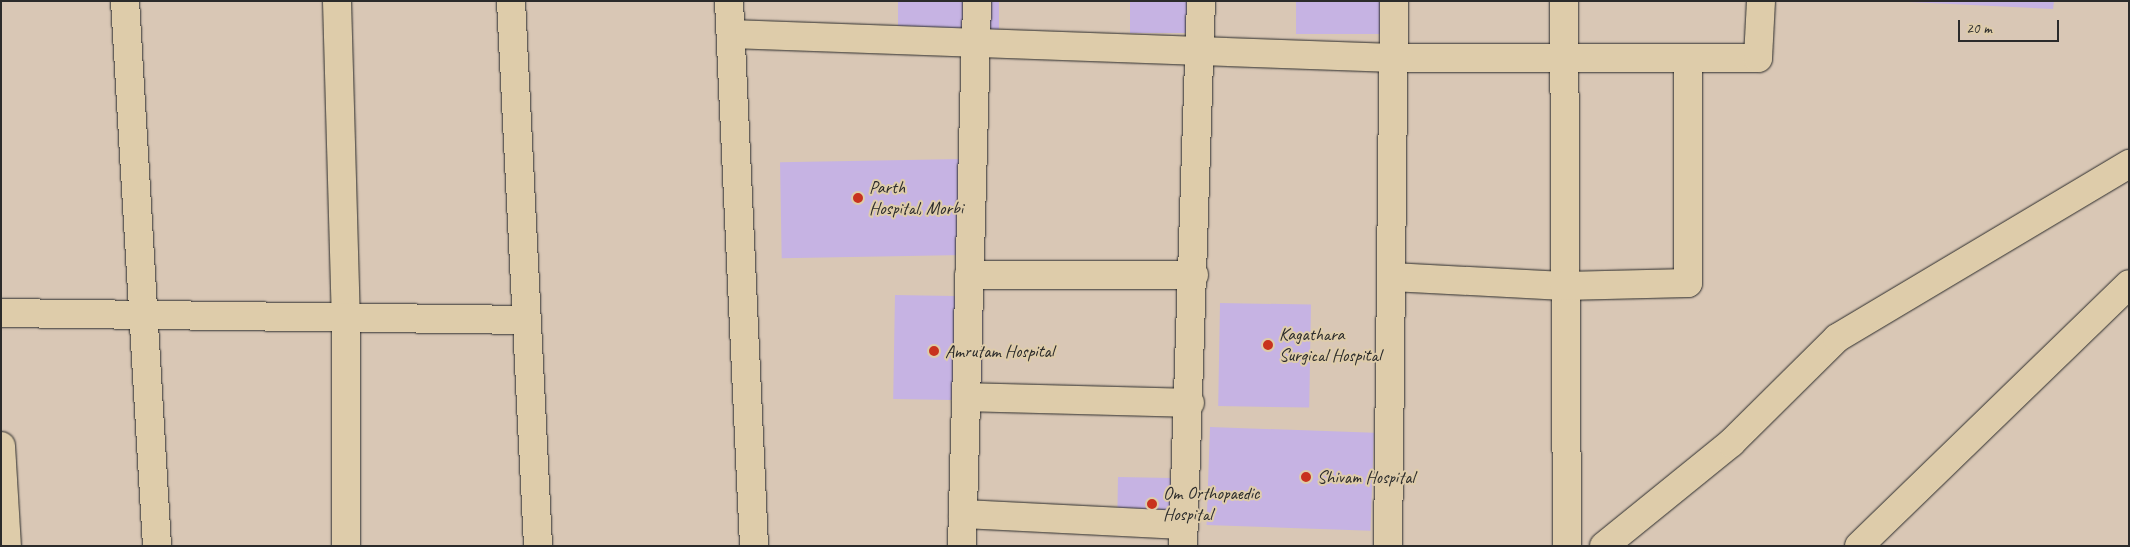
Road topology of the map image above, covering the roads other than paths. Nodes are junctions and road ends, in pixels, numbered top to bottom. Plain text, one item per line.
1 (125, 1) edge
2 (337, 1) edge
3 (511, 1) edge
4 (730, 1) edge
5 (977, 1) edge
6 (1201, 1) edge
7 (1394, 1) edge
8 (1564, 1) edge
9 (1761, 1) edge
10 (731, 34) junction
11 (976, 43) junction
12 (1201, 50) junction
13 (1394, 58) junction
14 (1688, 59) junction
15 (1564, 61) junction
16 (2129, 164) edge
17 (970, 274) junction
18 (1194, 274) junction
19 (1392, 277) junction
20 (1565, 283) junction
21 (2129, 284) edge
22 (1, 313) edge
23 (144, 314) junction
24 (346, 317) junction
25 (527, 320) junction
26 (966, 397) junction
27 (1190, 403) junction
28 (1, 446) edge
29 (963, 514) junction
30 (1183, 535) edge
31 (7, 546) edge
32 (157, 546) edge
33 (346, 546) edge
34 (538, 546) edge
35 (754, 546) edge
36 (962, 546) edge
37 (1388, 546) edge
38 (1567, 546) edge
39 (1604, 546) edge
40 (1859, 546) edge

1 - 23 street
2 - 24 street
3 - 25 street
4 - 10 street
5 - 11 street
6 - 12 street
7 - 13 street
8 - 15 street
9 - 14 street
10 - 11 street
10 - 35 street
11 - 12 street
11 - 17 street
12 - 13 street
12 - 18 street
13 - 15 street
13 - 19 street
14 - 15 street
14 - 20 street
15 - 20 street
16 - 39 street
17 - 18 street
17 - 26 street
18 - 27 street
19 - 20 street
19 - 37 street
20 - 38 street
21 - 40 street
22 - 23 street
23 - 24 street
23 - 32 street
24 - 25 street
24 - 33 street
25 - 34 street
26 - 27 street
26 - 29 street
27 - 30 street
28 - 31 street
29 - 30 street
29 - 36 street

